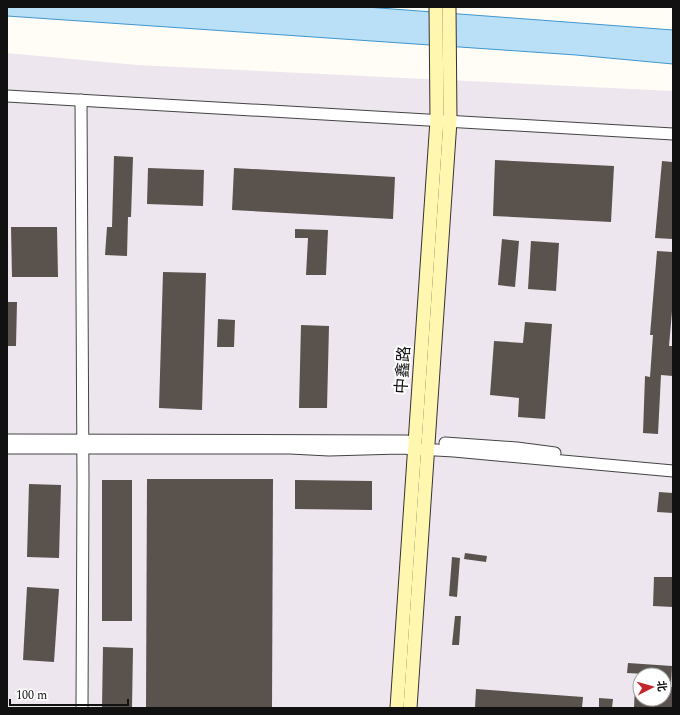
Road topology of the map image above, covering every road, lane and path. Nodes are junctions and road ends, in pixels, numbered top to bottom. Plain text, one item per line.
1 (436, 7) edge
2 (449, 7) edge
3 (7, 96) edge
4 (81, 100) junction
5 (443, 121) junction
6 (673, 134) edge
7 (7, 440) edge
8 (83, 444) junction
9 (422, 446) junction
10 (7, 448) edge
11 (673, 463) edge
12 (673, 471) edge
13 (82, 708) edge
14 (397, 708) edge
15 (410, 708) edge

1 - 5 main road, 中鑫路
2 - 5 main road, 中鑫路
3 - 4 street
4 - 5 street
4 - 8 street
5 - 6 street
5 - 9 main road, 中鑫路
7 - 8 street
8 - 9 street
8 - 10 street
8 - 13 street
9 - 11 street
9 - 12 street
9 - 14 main road, 中鑫路
9 - 15 main road, 中鑫路

